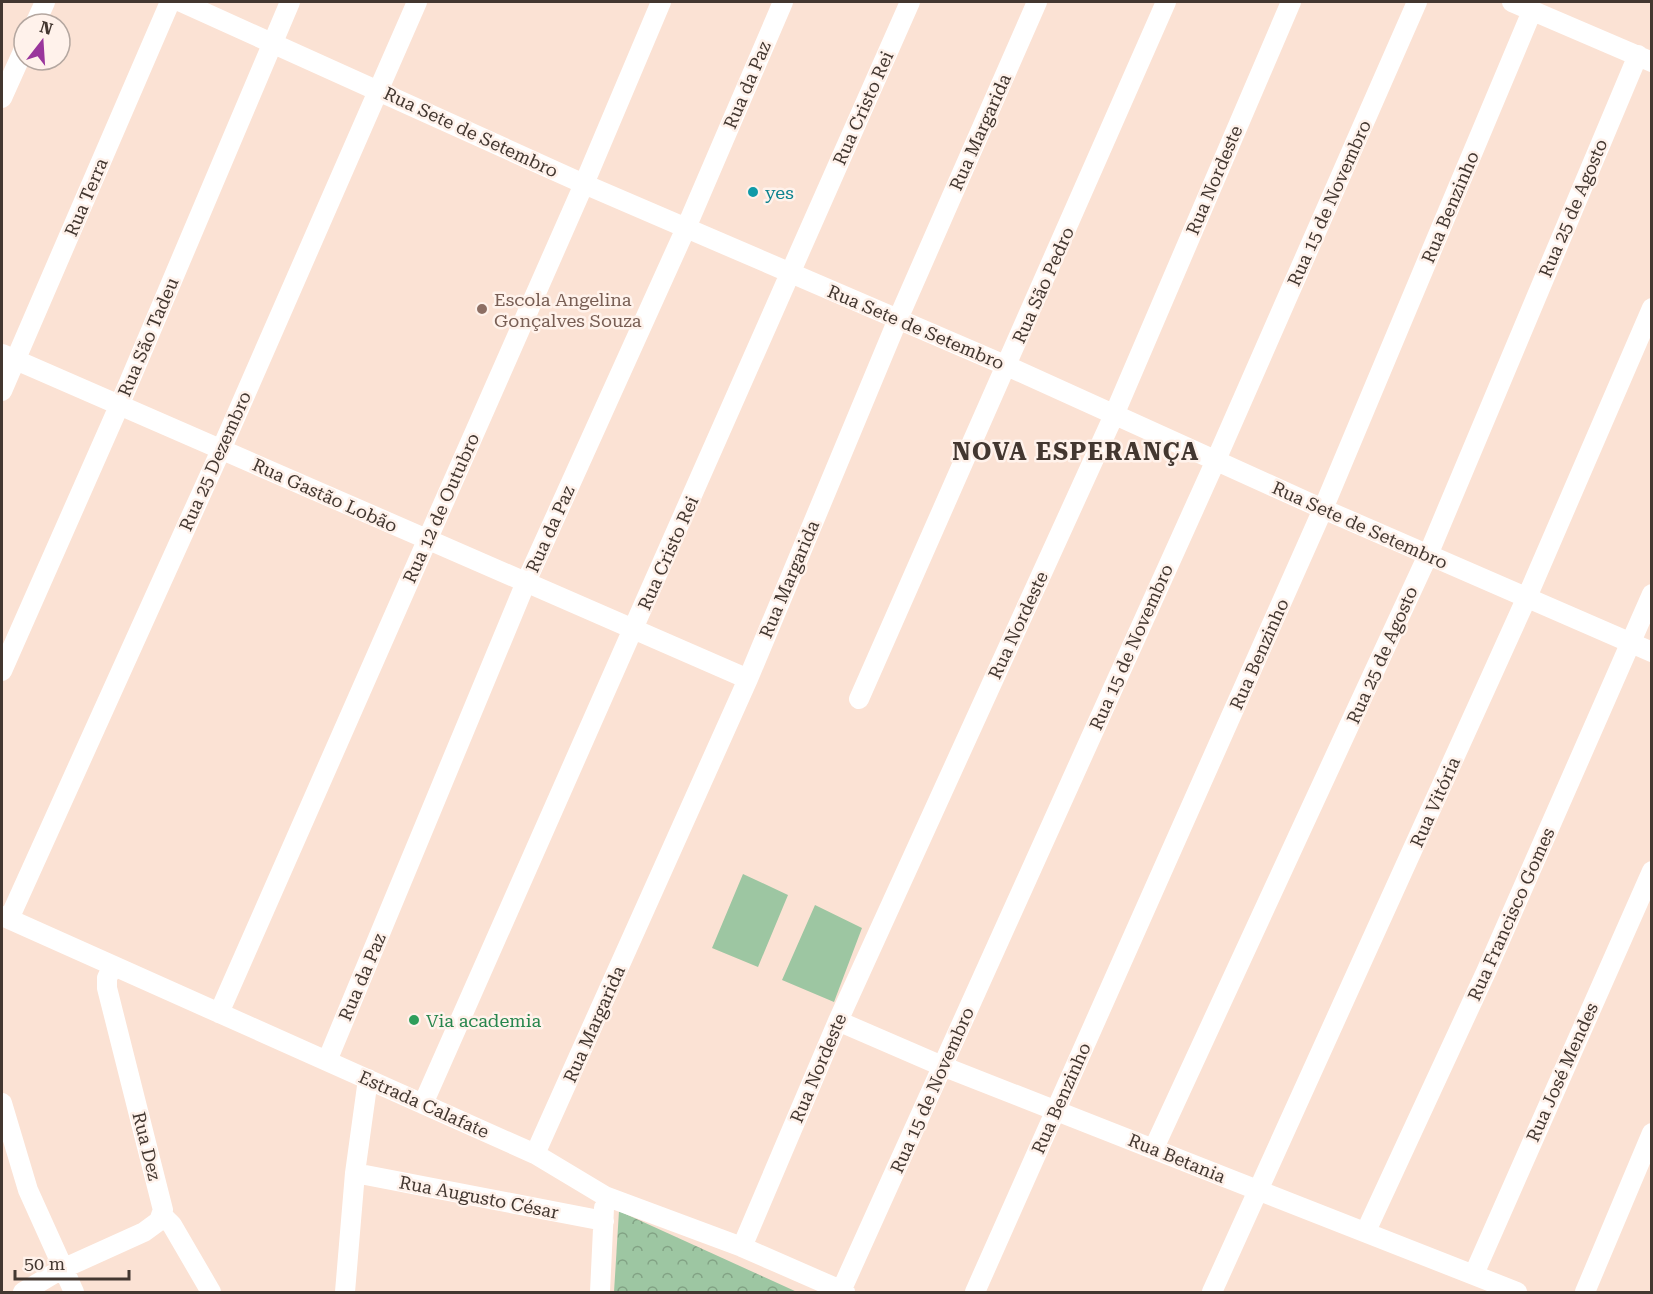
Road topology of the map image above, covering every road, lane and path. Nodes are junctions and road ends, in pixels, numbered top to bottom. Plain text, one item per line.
1 (170, 2) edge
2 (181, 2) edge
3 (290, 2) edge
4 (417, 2) edge
5 (661, 2) edge
6 (783, 2) edge
7 (910, 2) edge
8 (1037, 2) edge
9 (1166, 2) edge
10 (1291, 2) edge
11 (1417, 2) edge
12 (1512, 2) edge
13 (1532, 11) junction
14 (273, 42) junction
15 (1648, 58) edge
16 (14, 72) edge
17 (380, 90) junction
18 (2, 99) edge
19 (584, 184) junction
20 (687, 228) junction
21 (789, 274) junction
22 (1652, 308) edge
23 (898, 319) junction
24 (8, 357) edge
25 (1007, 366) junction
26 (2, 391) edge
27 (119, 406) junction
28 (1114, 415) junction
29 (221, 450) junction
30 (1216, 460) junction
31 (1323, 509) junction
32 (427, 539) junction
33 (1428, 555) junction
34 (525, 582) junction
35 (1652, 594) edge
36 (1527, 597) junction
37 (634, 630) junction
38 (1630, 643) junction
39 (1652, 652) edge
40 (2, 671) edge
41 (748, 679) junction
42 (859, 699) dead end
43 (1652, 871) edge
44 (5, 917) edge
45 (113, 966) junction
46 (219, 1013) junction
47 (838, 1021) junction
48 (327, 1061) junction
49 (942, 1066) junction
50 (368, 1079) junction
51 (2, 1102) edge
52 (423, 1104) junction
53 (1055, 1110) junction
54 (1652, 1133) edge
55 (1154, 1148) junction
56 (536, 1154) junction
57 (355, 1173) junction
58 (1259, 1191) junction
59 (605, 1197) junction
60 (162, 1215) junction
61 (604, 1221) junction
62 (1366, 1231) junction
63 (742, 1247) junction
64 (62, 1269) junction
65 (1474, 1274) junction
66 (843, 1292) edge
67 (23, 1293) edge
68 (74, 1293) edge
69 (210, 1293) edge
70 (345, 1293) edge
71 (600, 1293) edge
72 (975, 1293) edge
73 (1212, 1293) edge
74 (1517, 1293) edge
75 (1585, 1293) edge

1 - 24 street, Rua Terra
2 - 14 street, Rua Sete de Setembro
3 - 14 street, Rua São Tadeu
4 - 17 street, Rua 25 Dezembro
5 - 19 street, Rua 12 de Outubro
6 - 20 street, Rua da Paz
7 - 21 street, Rua Cristo Rei
8 - 23 street, Rua Margarida
9 - 25 street, Rua São Pedro
10 - 28 street, Rua Nordeste
11 - 30 street, Rua 15 de Novembro
12 - 13 street
13 - 15 street
13 - 31 street, Rua Benzinho
14 - 17 street, Rua Sete de Setembro
14 - 27 street, Rua São Tadeu
15 - 33 street, Rua 25 de Agosto
16 - 18 street
17 - 19 street, Rua Sete de Setembro
17 - 29 street, Rua 25 Dezembro
19 - 20 street, Rua Sete de Setembro
19 - 32 street, Rua 12 de Outubro
20 - 21 street, Rua Sete de Setembro
20 - 34 street, Rua da Paz
21 - 23 street, Rua Sete de Setembro
21 - 37 street, Rua Cristo Rei
22 - 36 street, Rua Vitória
23 - 25 street, Rua Sete de Setembro
23 - 41 street, Rua Margarida
24 - 26 street, Rua Terra
24 - 27 street, Rua Gastão Lobão
25 - 28 street, Rua Sete de Setembro
25 - 42 street, Rua São Pedro
27 - 29 street, Rua Gastão Lobão
27 - 40 street, Rua São Tadeu
28 - 30 street, Rua Sete de Setembro
28 - 47 street, Rua Nordeste
29 - 32 street, Rua Gastão Lobão
29 - 44 street, Rua 25 Dezembro
30 - 31 street, Rua Sete de Setembro
30 - 49 street, Rua 15 de Novembro
31 - 33 street, Rua Sete de Setembro
31 - 53 street, Rua Benzinho
32 - 34 street, Rua Gastão Lobão
32 - 46 street, Rua 12 de Outubro
33 - 36 street, Rua Sete de Setembro
33 - 55 street, Rua 25 de Agosto
34 - 37 street, Rua Gastão Lobão
34 - 48 street, Rua da Paz
35 - 38 street, Rua Francisco Gomes
36 - 38 street, Rua Sete de Setembro
36 - 58 street, Rua Vitória
37 - 41 street, Rua Gastão Lobão
37 - 52 street, Rua Cristo Rei
38 - 39 street, Rua Sete de Setembro
38 - 62 street, Rua Francisco Gomes
41 - 56 street, Rua Margarida
43 - 65 street, Rua José Mendes
44 - 45 street, Estrada Calafate
45 - 46 street, Estrada Calafate
45 - 60 street, Rua Dez
46 - 48 street, Estrada Calafate
47 - 49 street, Rua Betania
47 - 63 street, Rua Nordeste
48 - 50 street, Estrada Calafate
49 - 53 street, Rua Betania
49 - 66 street, Rua 15 de Novembro
50 - 52 street, Estrada Calafate
50 - 57 street
51 - 64 street
52 - 56 street, Estrada Calafate
53 - 55 street, Rua Betania
53 - 72 street, Rua Benzinho
54 - 75 street
55 - 58 street, Rua Betania
56 - 59 street, Estrada Calafate
57 - 61 street, Rua Augusto César
57 - 70 street
58 - 62 street, Rua Betania
58 - 73 street, Rua Vitória
59 - 61 street
59 - 63 street, Estrada Calafate
60 - 64 street
60 - 69 street
61 - 71 street
62 - 65 street, Rua Betania
63 - 66 street, Estrada Calafate
64 - 67 street
64 - 68 street
65 - 74 street, Rua Betania

